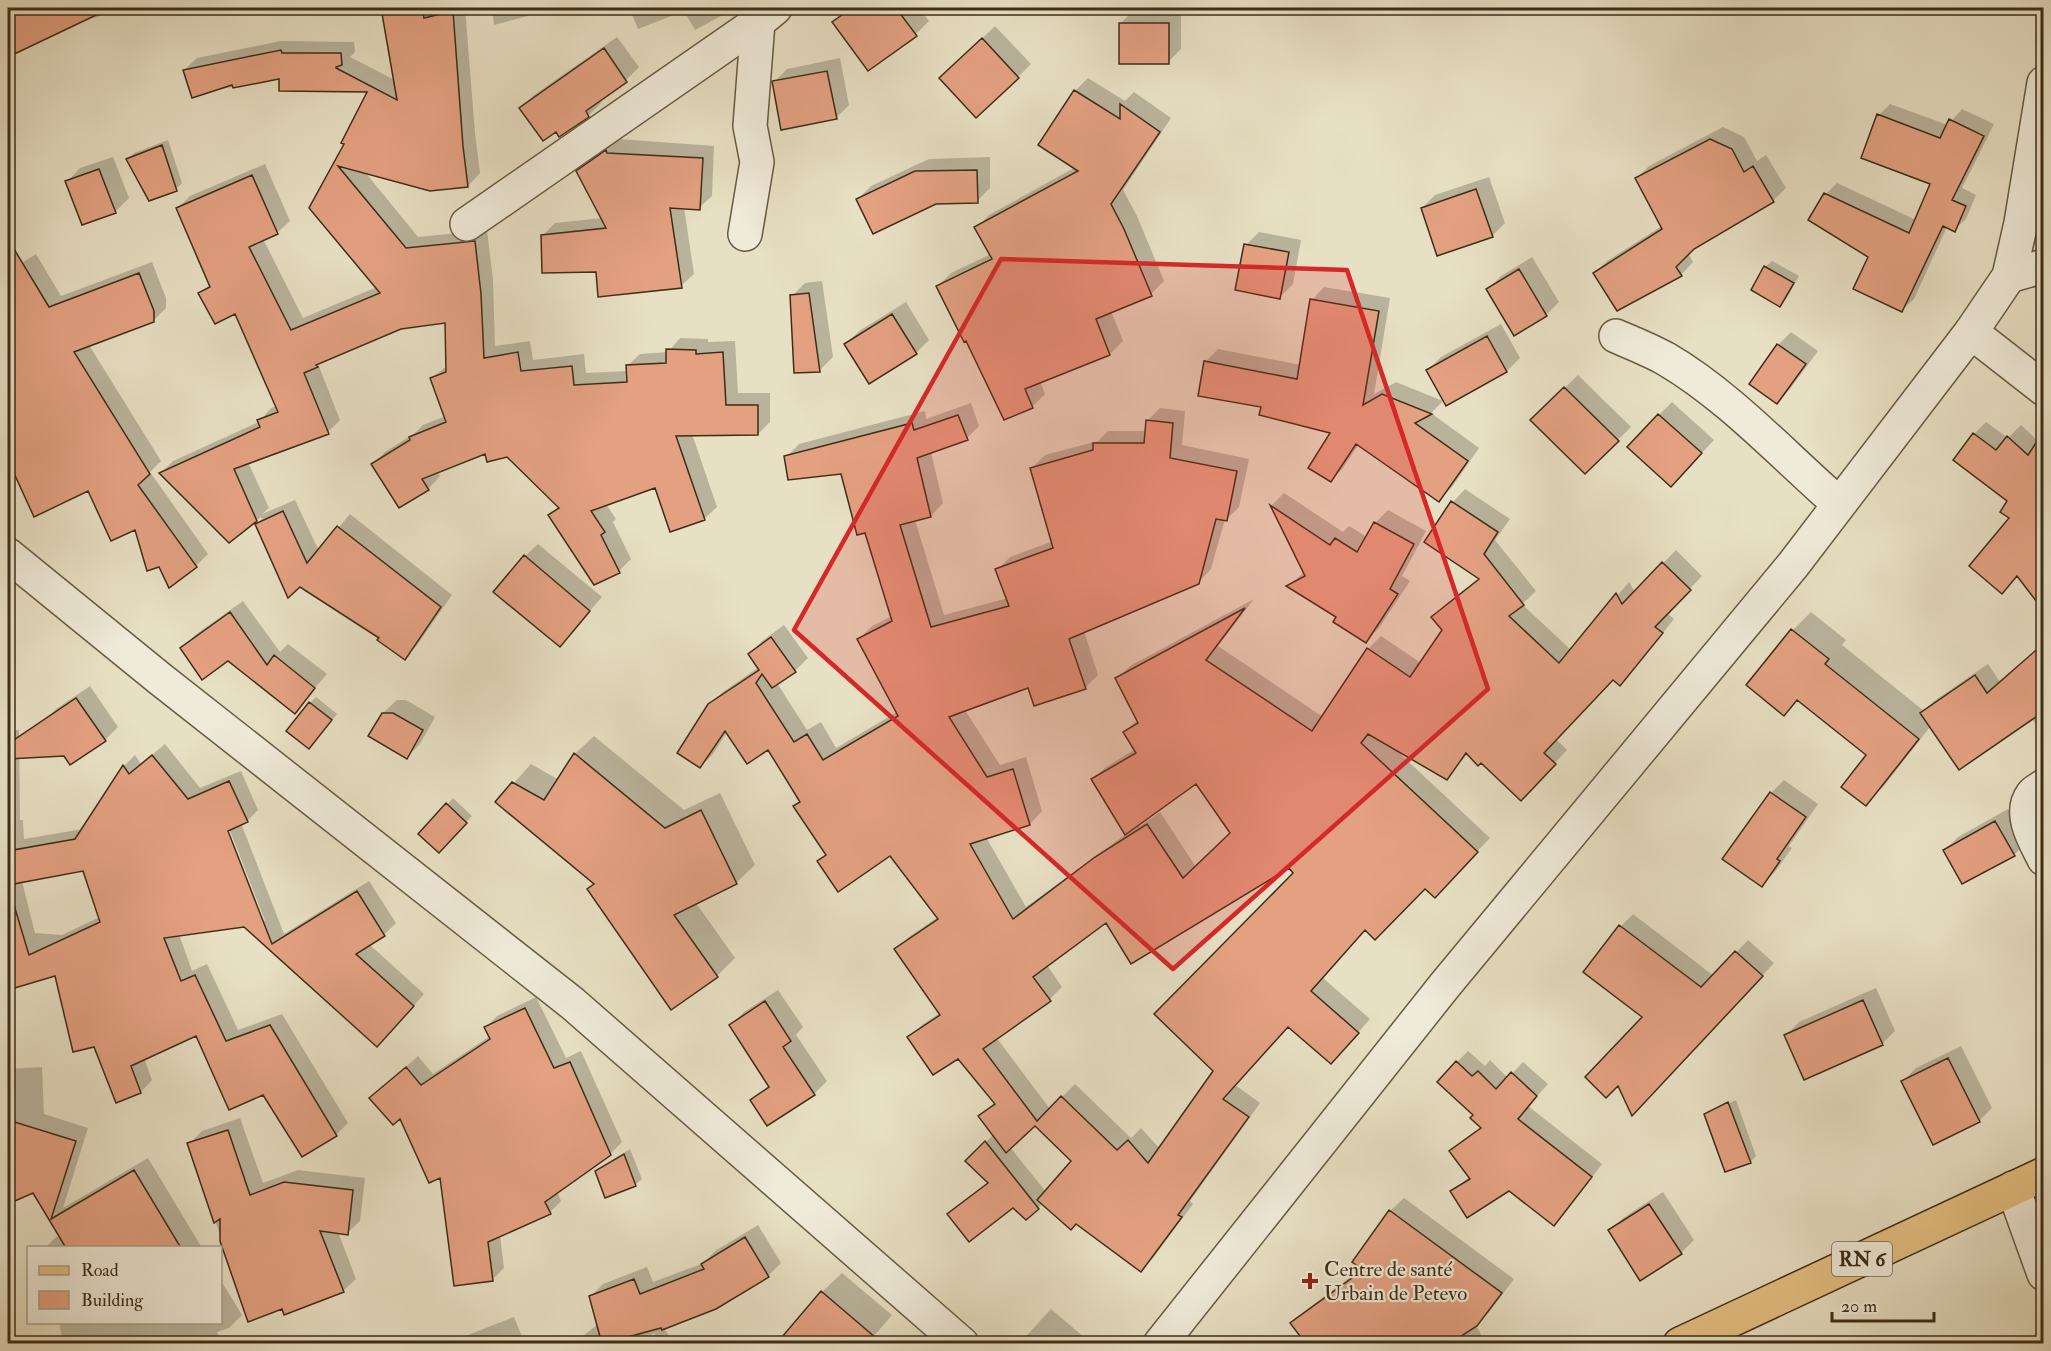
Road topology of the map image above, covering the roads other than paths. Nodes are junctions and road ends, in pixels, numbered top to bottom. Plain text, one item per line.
1 (766, 15) edge
2 (2043, 83) edge
3 (467, 224) dead end
4 (745, 234) dead end
5 (2043, 266) edge
6 (2009, 276) junction
7 (1971, 332) junction
8 (1616, 336) dead end
9 (2043, 389) edge
10 (1839, 504) junction
11 (8, 555) edge
12 (2043, 786) edge
13 (2043, 859) edge
14 (2043, 1174) edge
15 (2013, 1188) junction
16 (2043, 1274) edge
17 (962, 1344) edge
18 (1160, 1344) edge
19 (1680, 1344) edge

1 - 3 street
1 - 4 street
2 - 6 street
5 - 6 street
6 - 7 street
7 - 9 street
7 - 10 street
8 - 10 street
10 - 18 street
11 - 17 street
12 - 13 street
14 - 15 main road, RN 6
15 - 16 street
15 - 19 main road, RN 6

